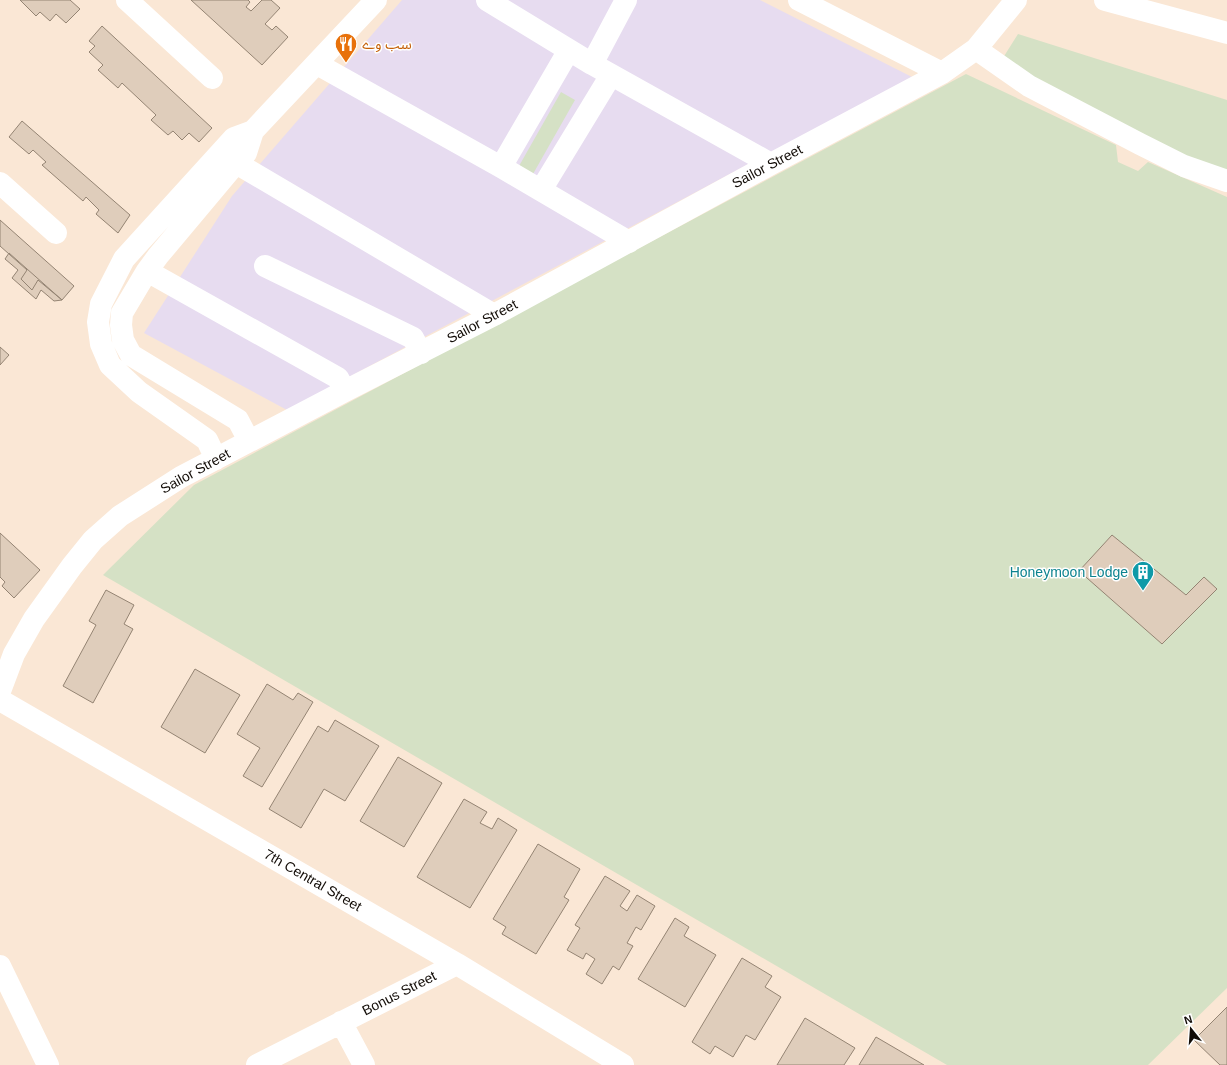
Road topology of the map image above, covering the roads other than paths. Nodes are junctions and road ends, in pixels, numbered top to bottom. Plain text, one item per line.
1 (126, 0) edge
2 (376, 0) edge
3 (487, 0) edge
4 (626, 0) edge
5 (799, 0) edge
6 (1016, 0) edge
7 (1105, 0) edge
8 (1227, 34) edge
9 (976, 49) junction
10 (569, 50) junction
11 (317, 64) junction
12 (592, 64) junction
13 (942, 73) junction
14 (611, 75) junction
15 (212, 78) dead end
16 (253, 131) junction
17 (236, 163) junction
18 (771, 164) junction
19 (500, 167) junction
20 (1227, 181) edge
21 (0, 183) edge
22 (541, 190) junction
23 (56, 233) dead end
24 (629, 242) junction
25 (265, 266) dead end
26 (147, 271) junction
27 (494, 315) junction
28 (421, 353) junction
29 (345, 391) junction
30 (249, 442) junction
31 (216, 459) junction
32 (0, 691) edge
33 (0, 700) edge
34 (457, 964) junction
35 (0, 966) edge
36 (341, 1022) junction
37 (48, 1065) edge
38 (257, 1065) edge
39 (364, 1065) edge
40 (623, 1065) edge

1 - 15 street
2 - 11 street
3 - 10 street
4 - 12 street
5 - 13 street
6 - 9 street, Sailor Street
7 - 8 street
9 - 13 street, Sailor Street
9 - 20 street
10 - 12 street
10 - 19 street
11 - 16 street
11 - 19 street
12 - 14 street
13 - 18 street, Sailor Street
14 - 18 street
14 - 22 street
16 - 17 street
16 - 31 street
17 - 26 street
17 - 27 street
18 - 24 street, Sailor Street
19 - 22 street
21 - 23 street
22 - 24 street
24 - 27 street, Sailor Street
25 - 28 street
26 - 29 street
26 - 30 street
27 - 28 street, Sailor Street
28 - 29 street, Sailor Street
29 - 30 street, Sailor Street
30 - 31 street, Sailor Street
31 - 32 street, Sailor Street
33 - 34 street, 7th Central Street
34 - 36 street, Bonus Street
34 - 40 street, 7th Central Street
35 - 37 street
36 - 38 street, Bonus Street
36 - 39 street

